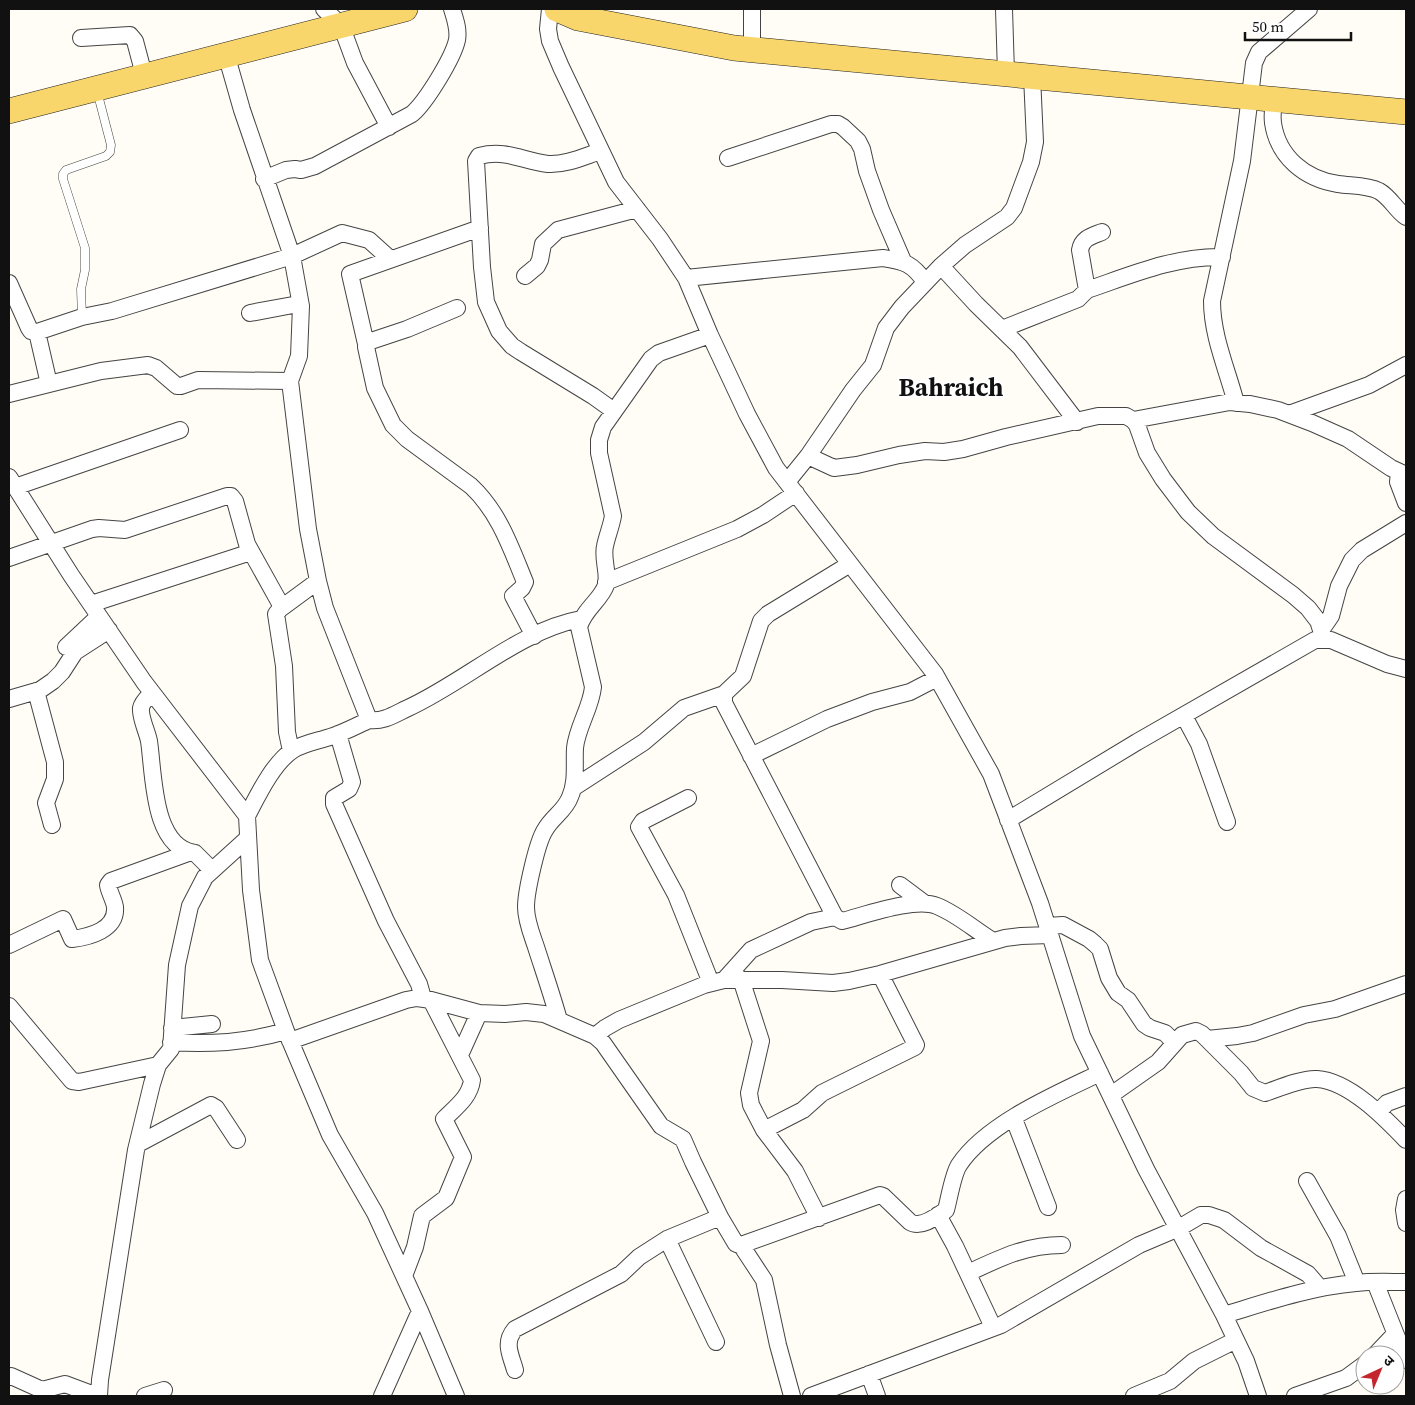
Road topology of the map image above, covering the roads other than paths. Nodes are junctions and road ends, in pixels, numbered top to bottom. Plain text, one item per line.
1 (405, 9) edge
2 (452, 9) edge
3 (550, 9) edge
4 (557, 9) edge
5 (752, 9) edge
6 (1004, 9) edge
7 (1309, 9) edge
8 (332, 17) edge
9 (81, 38) dead end
10 (752, 49) junction
11 (226, 54) junction
12 (1006, 74) junction
13 (144, 76) junction
14 (1032, 76) junction
15 (96, 88) junction
16 (1262, 99) junction
17 (9, 111) edge
18 (1406, 112) edge
19 (389, 127) junction
20 (601, 151) junction
21 (728, 158) dead end
22 (264, 179) junction
23 (637, 209) junction
24 (1406, 217) edge
25 (480, 228) junction
26 (1102, 232) dead end
27 (292, 256) junction
28 (1222, 257) junction
29 (390, 259) junction
30 (903, 261) junction
31 (941, 266) junction
32 (525, 276) dead end
33 (686, 278) junction
34 (925, 282) junction
35 (9, 283) edge
36 (1087, 290) junction
37 (300, 306) junction
38 (457, 308) dead end
39 (250, 313) dead end
40 (82, 317) junction
41 (1002, 329) junction
42 (37, 332) junction
43 (710, 335) junction
44 (366, 344) junction
45 (1406, 365) edge
46 (290, 381) junction
47 (49, 384) junction
48 (9, 394) edge
49 (1236, 403) junction
50 (614, 411) junction
51 (1289, 414) junction
52 (1133, 420) junction
53 (1077, 422) junction
54 (180, 430) dead end
55 (808, 456) junction
56 (823, 464) junction
57 (1403, 474) edge
58 (12, 482) edge
59 (792, 488) junction
60 (1406, 503) edge
61 (1406, 523) edge
62 (50, 542) junction
63 (251, 552) junction
64 (9, 558) edge
65 (850, 564) junction
66 (318, 581) junction
67 (606, 582) junction
68 (282, 607) junction
69 (95, 610) junction
70 (581, 619) junction
71 (1318, 628) junction
72 (109, 630) junction
73 (534, 636) junction
74 (66, 647) dead end
75 (1406, 669) edge
76 (937, 678) junction
77 (36, 691) junction
78 (152, 693) junction
79 (724, 694) junction
80 (9, 699) edge
81 (1184, 716) junction
82 (369, 720) junction
83 (338, 734) junction
84 (291, 751) junction
85 (751, 756) junction
86 (573, 788) junction
87 (688, 798) dead end
88 (247, 816) junction
89 (1008, 820) junction
90 (1227, 822) dead end
91 (52, 825) dead end
92 (248, 838) junction
93 (191, 852) junction
94 (212, 870) junction
95 (900, 885) dead end
96 (924, 903) junction
97 (835, 917) junction
98 (1049, 930) junction
99 (993, 941) junction
100 (9, 945) edge
101 (880, 974) junction
102 (741, 979) junction
103 (717, 982) junction
104 (1406, 984) edge
105 (427, 999) junction
106 (9, 1006) edge
107 (479, 1013) junction
108 (560, 1020) junction
109 (212, 1024) dead end
110 (172, 1035) junction
111 (288, 1036) junction
112 (595, 1036) junction
113 (1207, 1039) junction
114 (1174, 1042) junction
115 (460, 1055) junction
116 (158, 1065) junction
117 (1100, 1073) junction
118 (1111, 1095) junction
119 (1406, 1096) edge
120 (1378, 1112) junction
121 (1014, 1119) junction
122 (764, 1130) junction
123 (237, 1140) dead end
124 (1406, 1140) edge
125 (138, 1144) junction
126 (1307, 1181) dead end
127 (1406, 1199) edge
128 (1048, 1206) dead end
129 (938, 1215) junction
130 (720, 1217) junction
131 (819, 1218) junction
132 (1406, 1222) edge
133 (1179, 1228) junction
134 (667, 1239) junction
135 (741, 1245) junction
136 (1062, 1245) dead end
137 (968, 1273) junction
138 (404, 1276) junction
139 (1357, 1282) junction
140 (1375, 1282) junction
141 (1406, 1282) edge
142 (1320, 1288) junction
143 (420, 1311) junction
144 (1224, 1315) junction
145 (993, 1327) junction
146 (1395, 1334) junction
147 (1236, 1340) junction
148 (716, 1342) dead end
149 (1385, 1345) edge
150 (1406, 1360) edge
151 (515, 1370) dead end
152 (1355, 1371) edge
153 (869, 1374) junction
154 (9, 1377) edge
155 (164, 1390) dead end
156 (1162, 1390) edge
157 (98, 1396) edge
158 (146, 1396) edge
159 (382, 1396) edge
160 (456, 1396) edge
161 (792, 1396) edge
162 (811, 1396) edge
163 (877, 1396) edge
164 (1134, 1396) edge
165 (1258, 1396) edge
166 (1295, 1396) edge

1 - 8 main road
2 - 19 street
3 - 20 street
4 - 10 main road
5 - 10 street
6 - 12 street
7 - 16 street
8 - 11 main road
8 - 19 street
9 - 13 street
10 - 12 main road
11 - 13 main road
11 - 22 street
12 - 14 main road
13 - 15 main road
14 - 16 main road
14 - 31 street
15 - 17 main road
15 - 40 lane
16 - 18 main road
16 - 24 street
16 - 28 street
19 - 22 street
20 - 23 street
20 - 25 street
21 - 30 street
22 - 27 street
23 - 32 street
23 - 33 street
25 - 29 street
25 - 50 street
26 - 36 street
27 - 29 street
27 - 37 street
27 - 40 street
28 - 36 street
28 - 49 street
29 - 44 street
30 - 33 street
30 - 34 street
31 - 34 street
31 - 41 street
33 - 43 street
34 - 55 street
35 - 42 street
36 - 41 street
37 - 39 street
37 - 46 street
38 - 44 street
40 - 42 street
41 - 53 street
42 - 47 street
43 - 50 street
43 - 59 street
44 - 73 street
45 - 51 street
46 - 47 street
46 - 66 street
47 - 48 street
49 - 51 street
49 - 52 street
50 - 67 street
51 - 57 street
52 - 53 street
52 - 71 street
53 - 56 street
54 - 58 street
55 - 56 street
55 - 59 street
56 - 59 street
57 - 60 street
58 - 62 street
59 - 65 street
59 - 67 street
61 - 71 street
62 - 63 street
62 - 64 street
62 - 69 street
63 - 68 street
63 - 69 street
65 - 76 street
65 - 79 street
66 - 68 street
66 - 82 street
67 - 70 street
68 - 84 street
69 - 72 street
69 - 74 street
70 - 73 street
70 - 86 street
71 - 75 street
71 - 81 street
72 - 77 street
72 - 78 street
73 - 82 street
76 - 85 street
76 - 89 street
77 - 80 street
77 - 91 street
78 - 88 street
78 - 93 street
79 - 85 street
79 - 86 street
81 - 89 street
81 - 90 street
82 - 83 street
83 - 84 street
83 - 105 street
84 - 88 street
85 - 97 street
86 - 108 street
87 - 103 street
88 - 92 street
89 - 98 street
92 - 94 street
92 - 111 street
93 - 94 street
93 - 100 street
94 - 110 street
95 - 96 street
96 - 97 street
96 - 99 street
97 - 103 street
98 - 99 street
98 - 114 street
98 - 117 street
99 - 101 street
101 - 102 street
101 - 122 street
102 - 103 street
102 - 122 street
103 - 112 street
104 - 113 street
105 - 107 street
105 - 111 street
105 - 115 street
106 - 116 street
107 - 108 street
107 - 115 street
108 - 112 street
109 - 110 street
110 - 111 street
110 - 116 street
111 - 138 street
112 - 130 street
113 - 114 street
113 - 120 street
114 - 118 street
115 - 138 street
116 - 125 street
117 - 118 street
117 - 121 street
118 - 133 street
119 - 120 street
120 - 124 street
121 - 128 street
121 - 129 street
122 - 131 street
123 - 125 street
125 - 157 street
126 - 139 street
127 - 132 street
129 - 131 street
129 - 137 street
130 - 134 street
130 - 135 street
131 - 135 street
133 - 142 street
133 - 144 street
133 - 145 street
134 - 148 street
134 - 151 street
135 - 161 street
136 - 137 street
137 - 145 street
138 - 143 street
139 - 140 street
139 - 142 street
140 - 141 street
140 - 146 street
142 - 144 street
143 - 159 street
143 - 160 street
144 - 147 street
145 - 153 street
146 - 149 street
146 - 150 street
147 - 156 street
147 - 165 street
152 - 166 street
153 - 162 street
153 - 163 street
154 - 157 street
155 - 158 street
156 - 164 street

